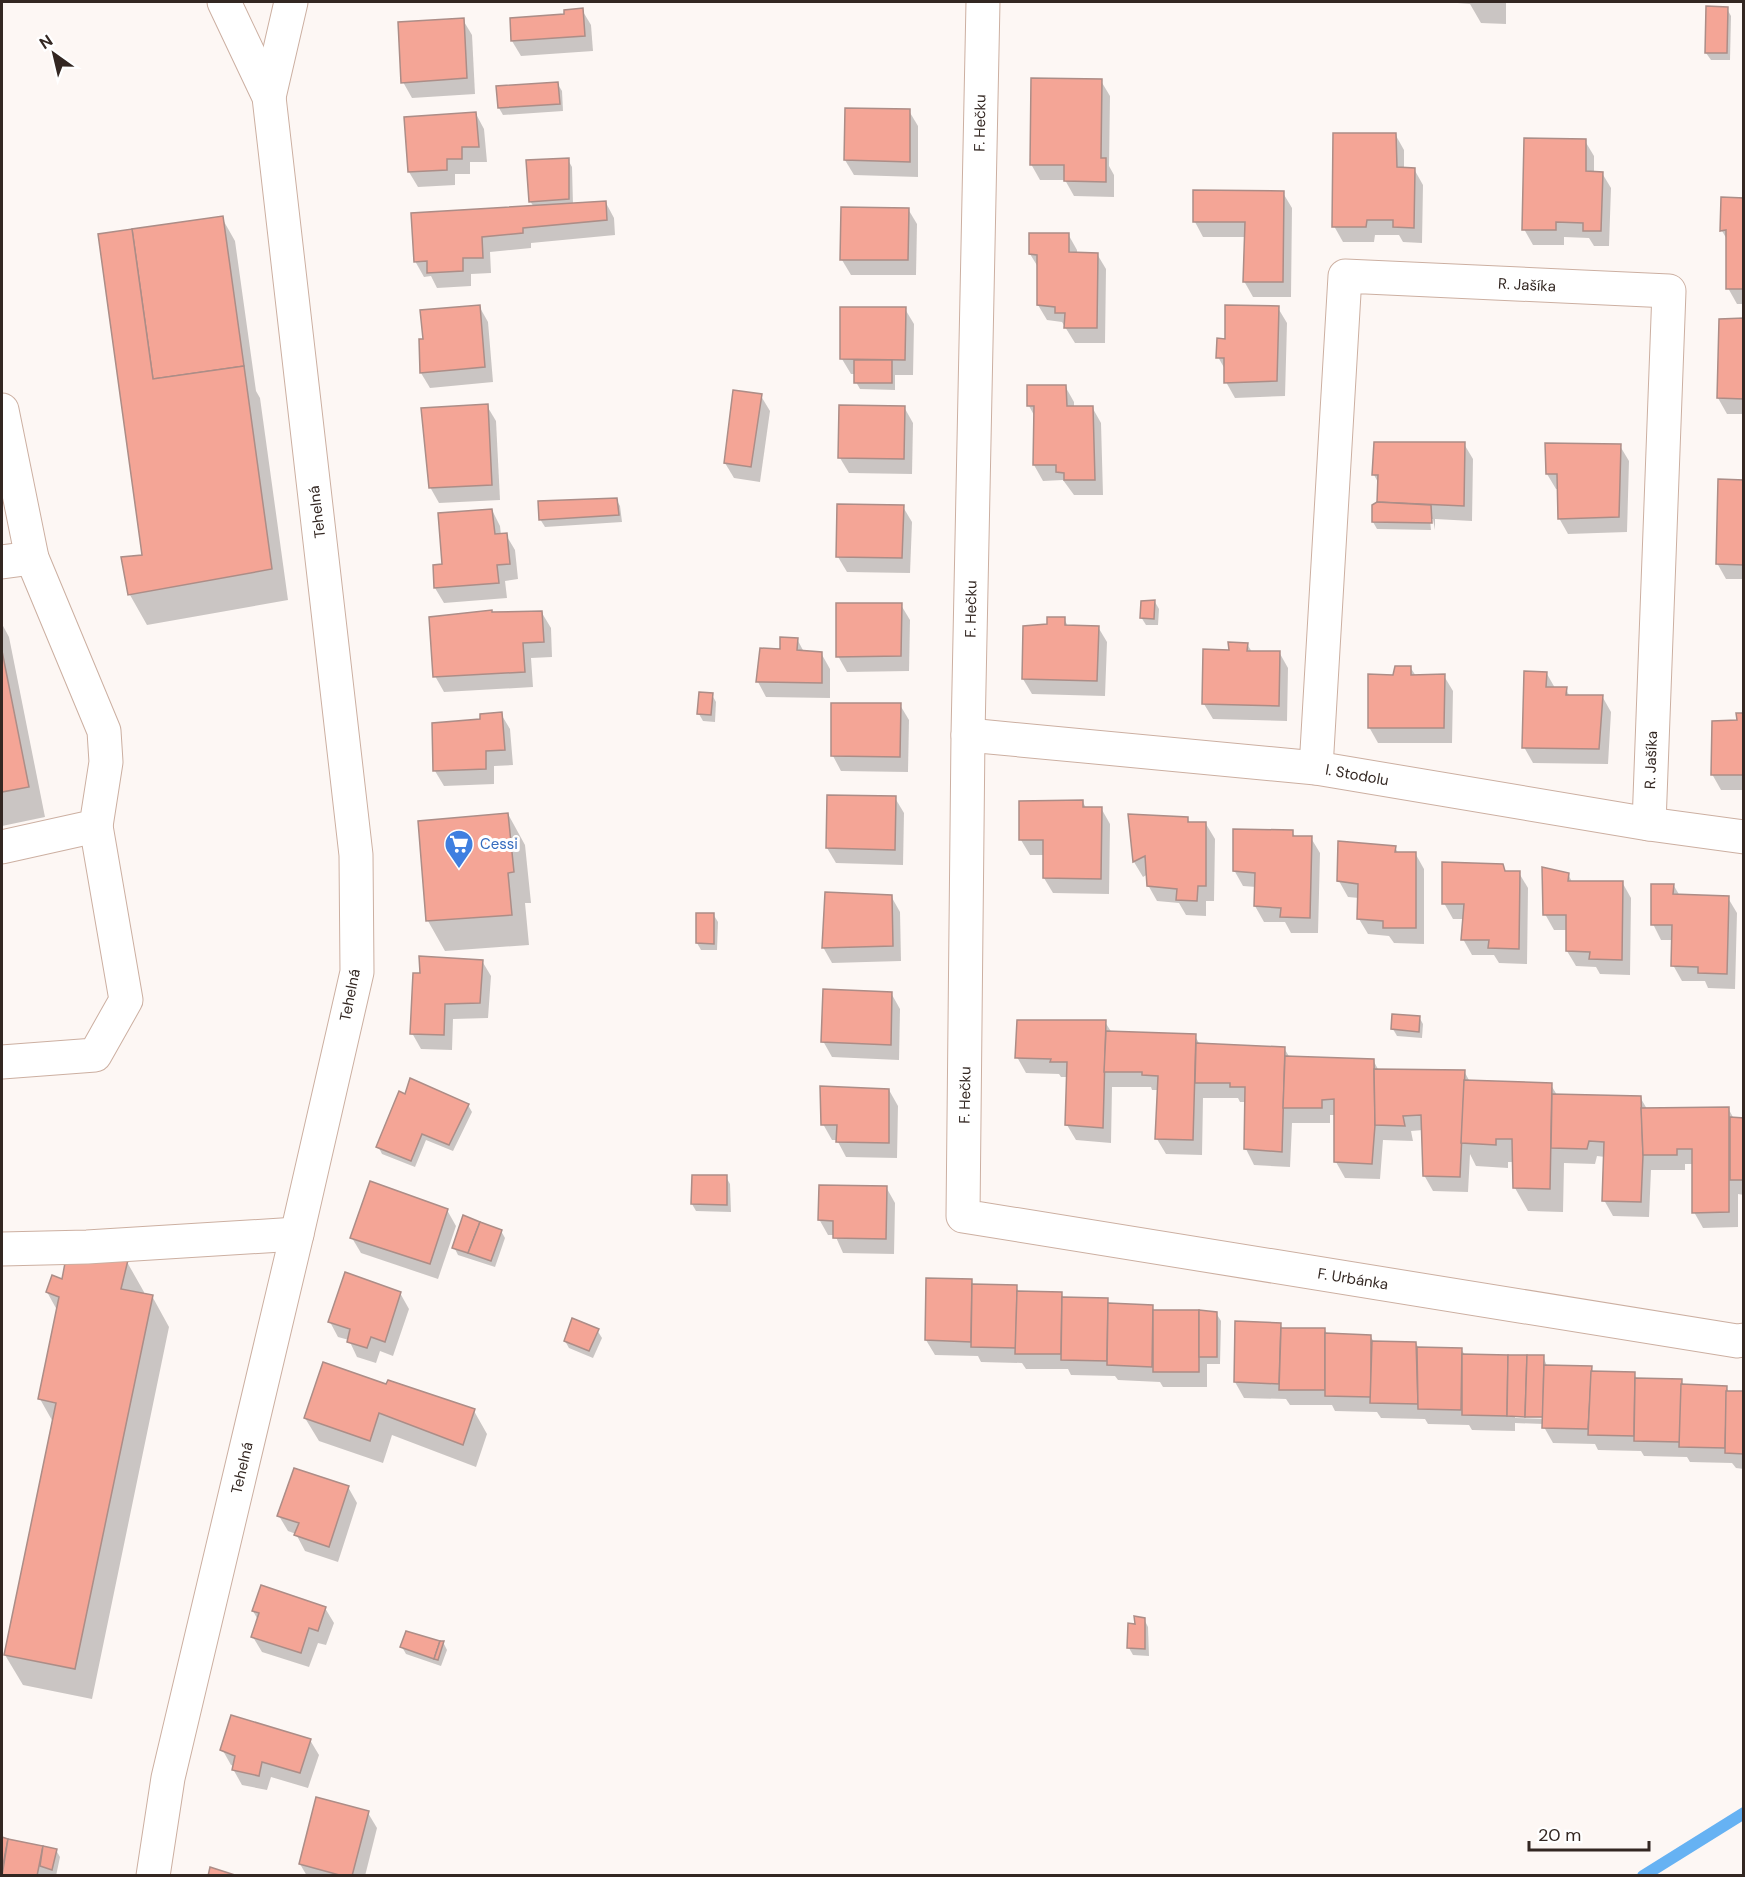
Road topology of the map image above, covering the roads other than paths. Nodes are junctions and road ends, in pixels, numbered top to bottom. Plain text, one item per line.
1 (224, 2) edge
2 (291, 2) edge
3 (983, 2) edge
4 (269, 97) junction
5 (2, 411) edge
6 (16, 560) edge
7 (968, 735) junction
8 (1316, 768) junction
9 (1649, 824) junction
10 (96, 826) junction
11 (1743, 837) edge
12 (2, 847) edge
13 (2, 1062) edge
14 (963, 1216) joint
15 (297, 1234) junction
16 (2, 1249) edge
17 (1743, 1340) edge
18 (153, 1875) edge

1 - 4 street, Tehelná
2 - 4 street, Tehelná
3 - 7 street, F. Hečku
4 - 15 street, Tehelná
5 - 6 street
6 - 10 street
7 - 8 street, I. Stodolu
7 - 14 street, F. Hečku
8 - 9 street, I. Stodolu
8 - 9 street, R. Jašíka
9 - 11 street, I. Stodolu
10 - 12 street
10 - 13 street
14 - 17 street, F. Urbánka
15 - 16 street
15 - 18 street, Tehelná

